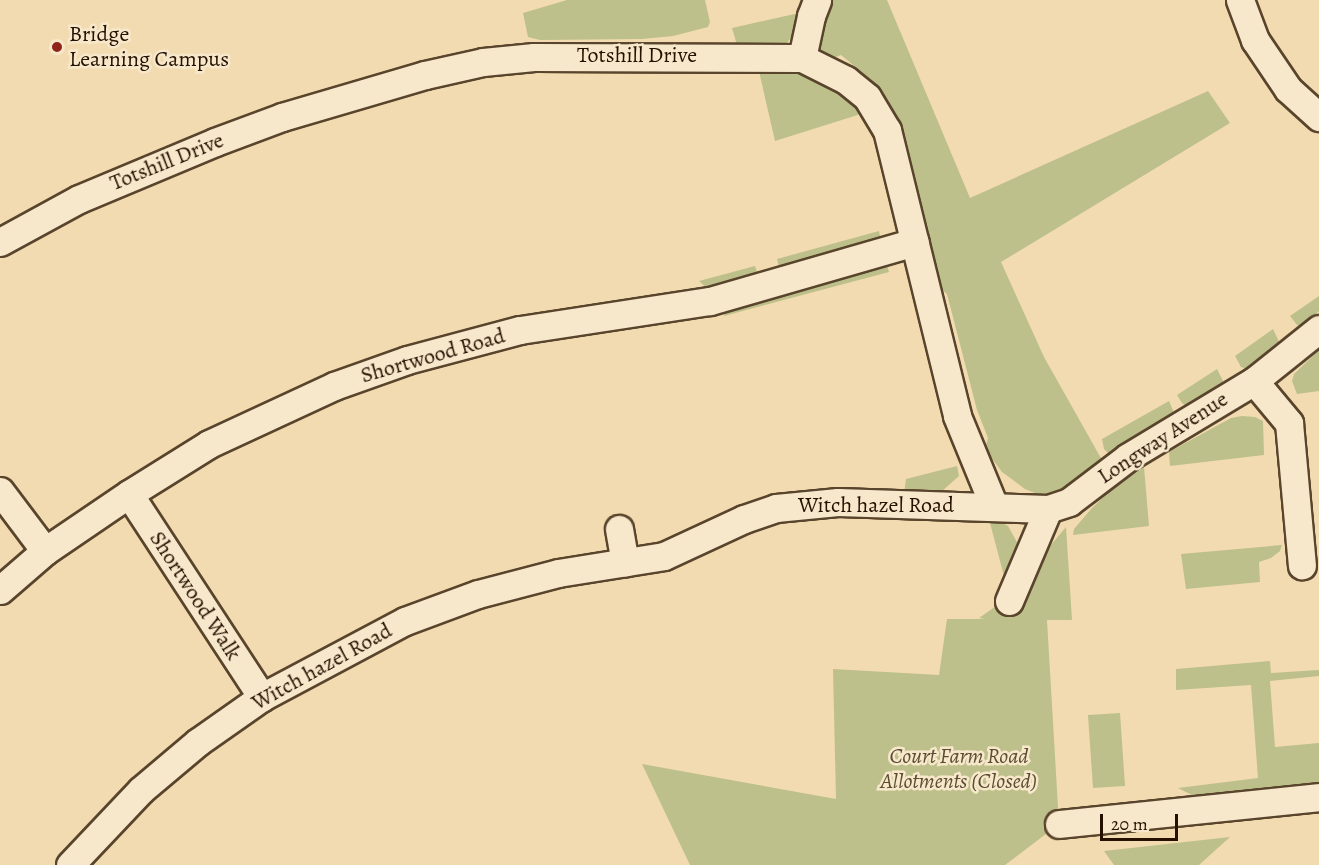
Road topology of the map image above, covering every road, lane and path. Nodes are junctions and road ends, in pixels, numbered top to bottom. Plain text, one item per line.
1 (818, 0) edge
2 (1240, 0) edge
3 (802, 58) junction
4 (1319, 117) edge
5 (0, 242) edge
6 (915, 242) junction
7 (1319, 329) edge
8 (1254, 381) junction
9 (0, 491) edge
10 (129, 494) junction
11 (994, 506) junction
12 (1048, 509) junction
13 (619, 528) dead end
14 (45, 551) junction
15 (625, 562) junction
16 (1302, 565) dead end
17 (0, 590) edge
18 (1009, 601) dead end
19 (262, 697) junction
20 (1319, 797) edge
21 (1059, 824) dead end
22 (70, 865) edge

1 - 3 street
2 - 4 street
3 - 5 street, Totshill Drive
3 - 6 street, Totshill Drive
6 - 10 street, Shortwood Road
6 - 11 street, Totshill Drive
7 - 8 street, Longway Avenue
8 - 12 street, Longway Avenue
8 - 16 street
9 - 14 street
10 - 14 street, Shortwood Road
10 - 19 street, Shortwood Walk
11 - 12 street, Longway Avenue
11 - 15 street, Witch hazel Road
12 - 18 street
13 - 15 street
14 - 17 street, Shortwood Road
15 - 19 street, Witch hazel Road
19 - 22 street, Witch hazel Road
20 - 21 street

